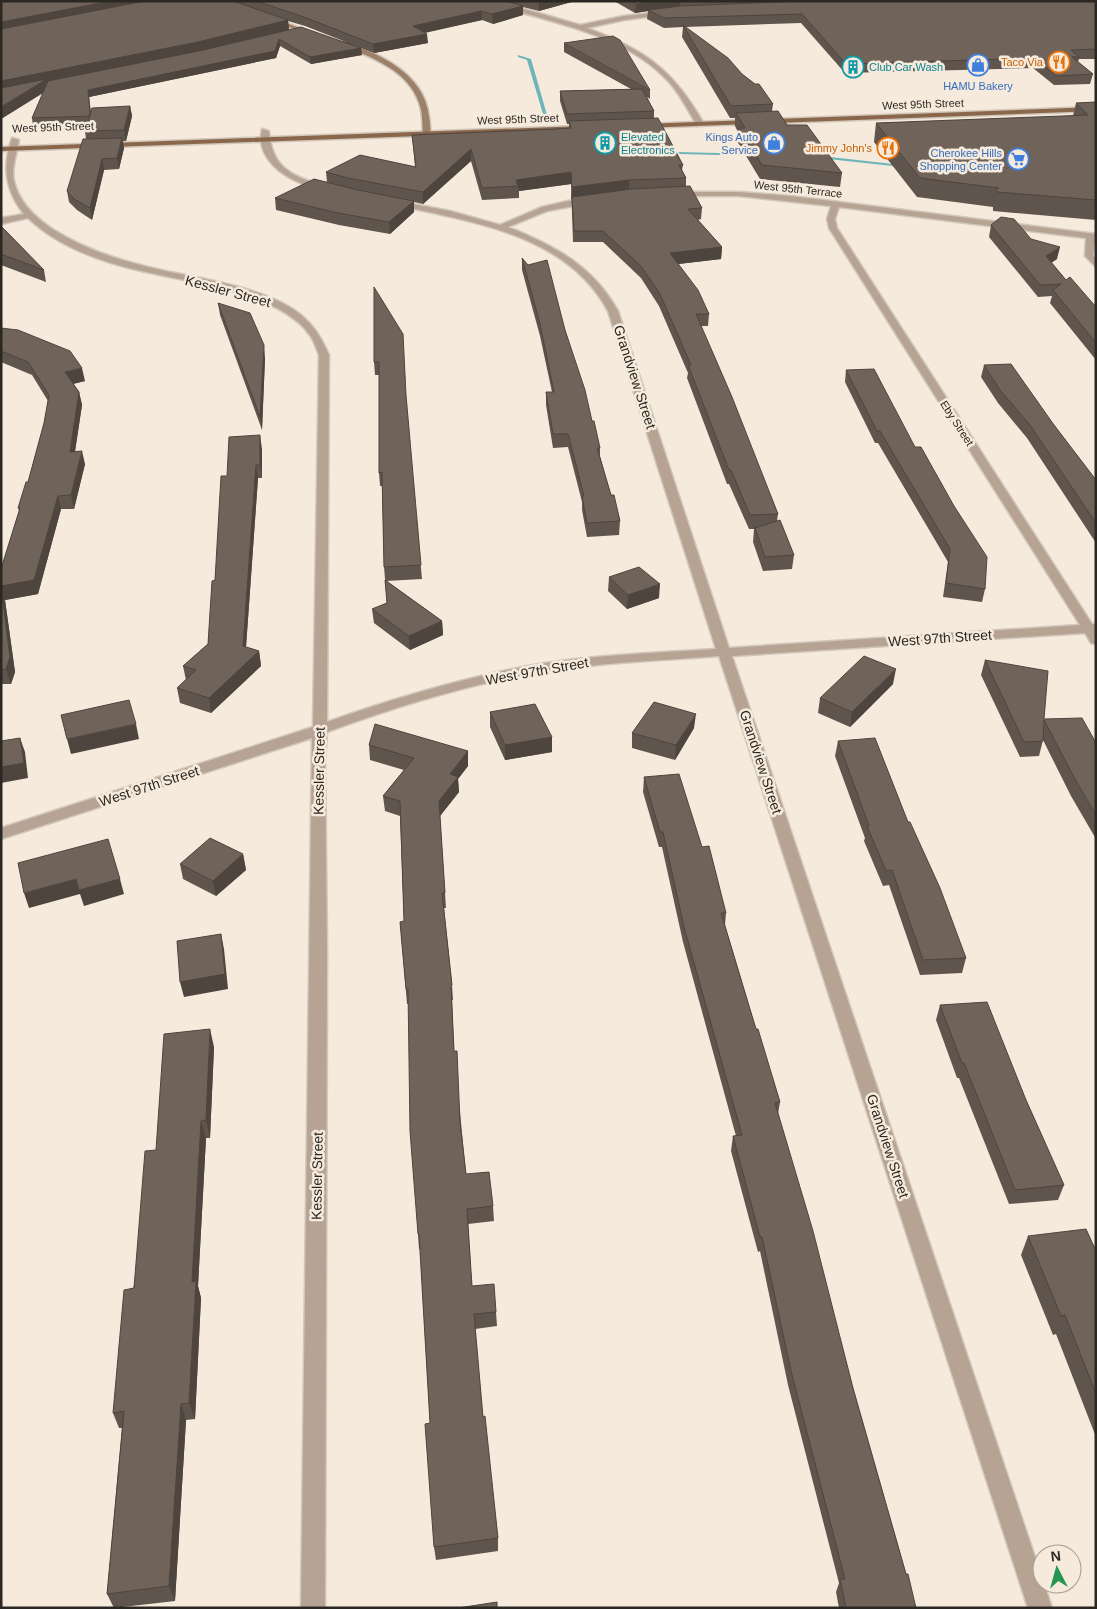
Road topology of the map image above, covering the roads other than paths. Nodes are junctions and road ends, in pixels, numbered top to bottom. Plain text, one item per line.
1 (489, 1) edge
2 (671, 12) edge
3 (260, 16) edge
4 (577, 28) junction
5 (304, 30) junction
6 (285, 35) edge
7 (322, 37) edge
8 (331, 40) edge
9 (1096, 109) edge
10 (686, 115) dead end
11 (695, 115) junction
12 (704, 115) dead end
13 (494, 122) dead end
14 (514, 122) dead end
15 (465, 124) dead end
16 (700, 124) junction
17 (426, 125) junction
18 (632, 126) edge
19 (593, 128) edge
20 (427, 134) junction
21 (264, 136) junction
22 (8, 145) edge
23 (343, 193) edge
24 (662, 194) edge
25 (602, 198) edge
26 (380, 200) edge
27 (836, 204) junction
28 (29, 215) junction
29 (1, 221) edge
30 (500, 228) junction
31 (1094, 237) edge
32 (1096, 264) edge
33 (1093, 632) edge
34 (724, 652) junction
35 (320, 730) junction
36 (1, 834) edge
37 (313, 1608) edge
38 (1040, 1608) edge

1 - 4 street
2 - 4 street
3 - 5 street
4 - 11 street
5 - 6 street
5 - 7 street
8 - 17 street
9 - 16 main road, West 95th Street
10 - 11 main road
11 - 12 main road
11 - 16 street
13 - 14 main road, West 95th Street
15 - 17 main road, West 95th Street
16 - 18 main road, West 95th Street
17 - 20 street
17 - 21 main road, West 95th Street
19 - 20 main road, West 95th Street
20 - 21 main road, West 95th Street
21 - 22 main road, West 95th Street
21 - 23 street
22 - 28 street, Kessler Street
24 - 27 street, West 95th Terrace
25 - 30 street
26 - 30 street, Grandview Street
27 - 31 street, West 95th Terrace
27 - 33 street, Eby Street
28 - 29 street
28 - 35 street, Kessler Street
30 - 34 street, Grandview Street
31 - 32 street
33 - 34 street, West 97th Street
34 - 35 street, West 97th Street
34 - 38 street, Grandview Street
35 - 36 street, West 97th Street
35 - 37 street, Kessler Street

